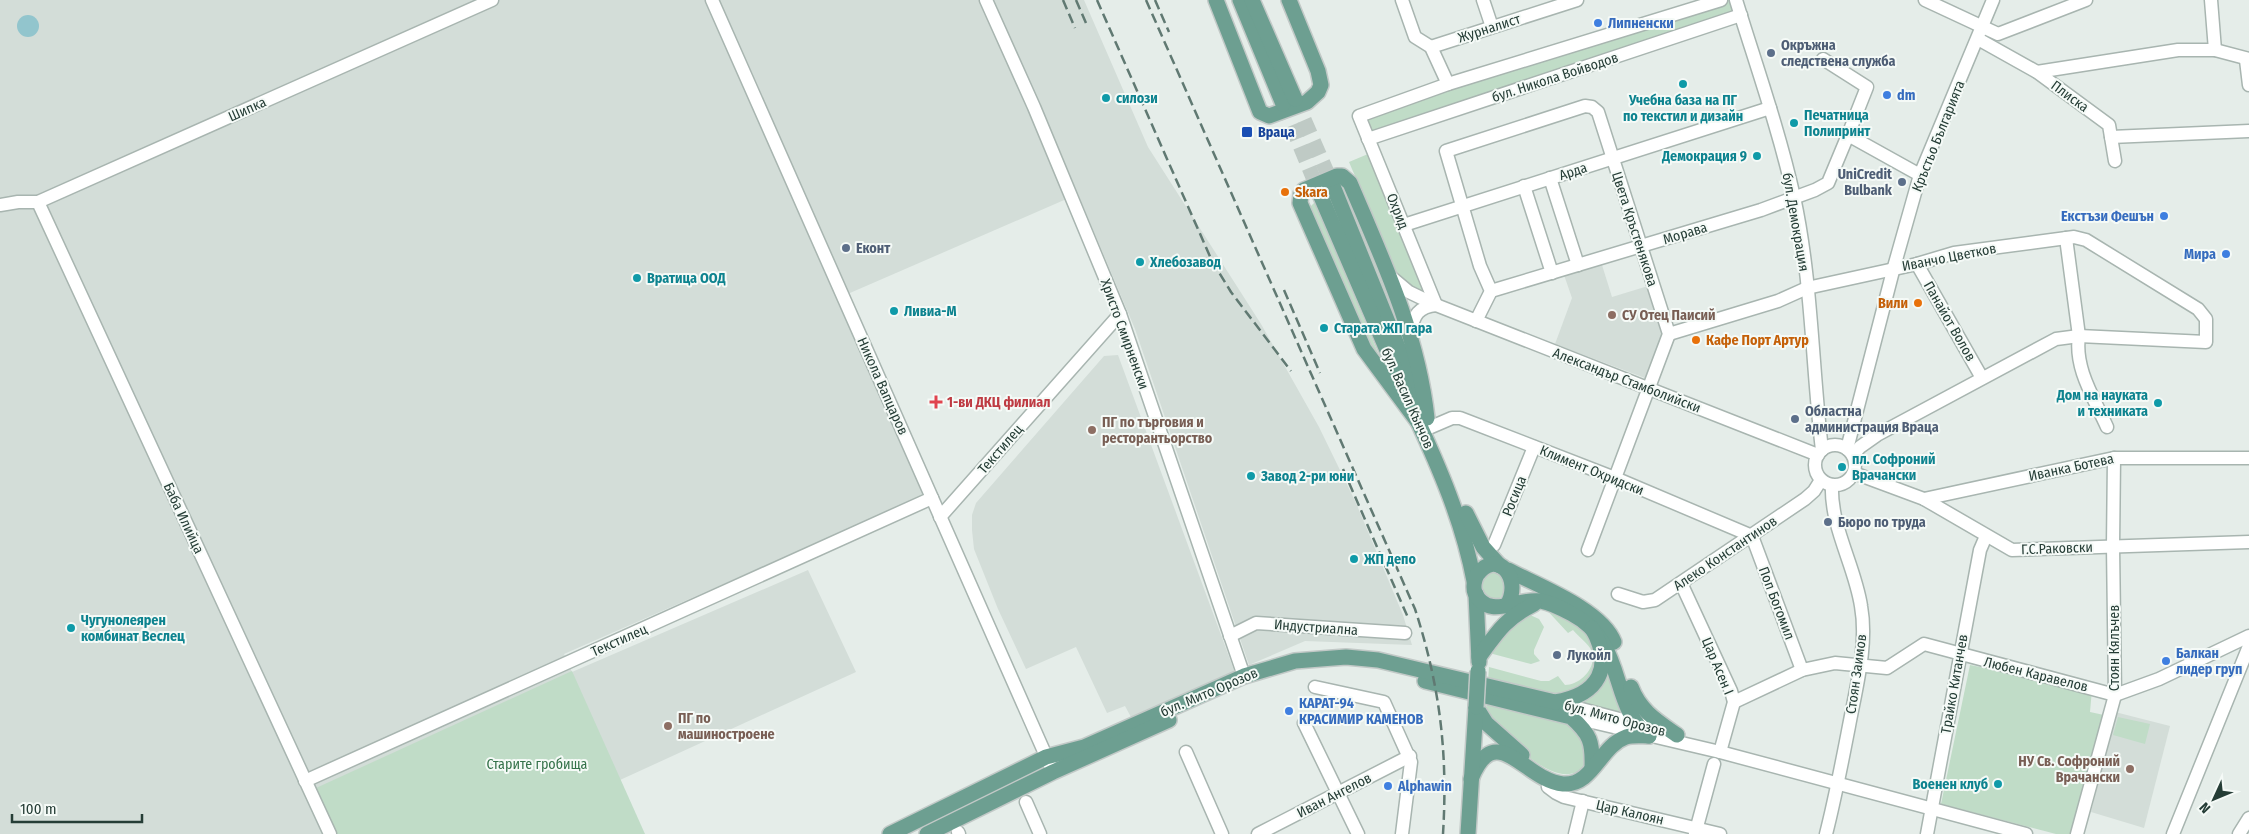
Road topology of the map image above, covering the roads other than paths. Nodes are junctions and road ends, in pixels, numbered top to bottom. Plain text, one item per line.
1 (492, 0) edge
2 (712, 0) edge
3 (986, 0) edge
4 (1216, 0) edge
5 (1240, 0) edge
6 (1252, 0) edge
7 (1289, 0) edge
8 (1402, 0) edge
9 (1483, 0) edge
10 (1577, 0) edge
11 (1721, 0) edge
12 (1736, 0) edge
13 (1925, 0) edge
14 (1994, 0) edge
15 (2086, 0) edge
16 (2211, 0) edge
17 (1550, 4) edge
18 (1741, 15) junction
19 (1492, 27) junction
20 (1982, 27) junction
21 (1998, 34) junction
22 (1978, 39) junction
23 (1430, 47) junction
24 (2214, 50) junction
25 (1823, 58) dead end
26 (2247, 60) edge
27 (2038, 72) junction
28 (1448, 84) junction
29 (2249, 85) edge
30 (1770, 108) junction
31 (1359, 116) joint
32 (2249, 131) edge
33 (1848, 135) junction
34 (2111, 137) junction
35 (1368, 139) junction
36 (1612, 158) junction
37 (2115, 161) dead end
38 (1920, 175) junction
39 (1550, 178) junction
40 (1524, 186) junction
41 (1326, 189) tunnel mouth
42 (1794, 198) junction
43 (38, 202) junction
44 (0, 205) edge
45 (1461, 206) junction
46 (1404, 225) junction
47 (2066, 238) junction
48 (1641, 246) junction
49 (1917, 264) junction
50 (1578, 265) junction
51 (1894, 267) junction
52 (1552, 273) junction
53 (1390, 276) junction
54 (1807, 288) junction
55 (1491, 291) junction
56 (1436, 305) junction
57 (1120, 314) junction
58 (1476, 321) junction
59 (1410, 332) junction
60 (1669, 334) junction
61 (2079, 336) junction
62 (1982, 378) junction
63 (1648, 389) junction
64 (1425, 422) junction
65 (2107, 427) dead end
66 (1534, 447) junction
67 (1820, 452) junction
68 (1850, 452) junction
69 (2114, 458) junction
70 (2249, 458) edge
71 (1854, 473) junction
72 (1615, 478) junction
73 (1827, 482) junction
74 (932, 498) junction
75 (1924, 499) junction
76 (940, 517) junction
77 (1752, 536) junction
78 (1986, 536) junction
79 (2249, 542) edge
80 (1494, 545) dead end
81 (2113, 546) junction
82 (1588, 550) dead end
83 (1504, 568) junction
84 (1682, 583) junction
85 (1475, 588) junction
86 (1618, 594) dead end
87 (1541, 601) junction
88 (1504, 606) junction
89 (1592, 628) junction
90 (1406, 633) dead end
91 (1230, 636) junction
92 (2249, 636) edge
93 (2249, 647) edge
94 (1960, 655) junction
95 (1479, 664) junction
96 (1859, 666) junction
97 (1802, 670) junction
98 (1244, 676) junction
99 (1315, 687) dead end
100 (2115, 695) junction
101 (1555, 702) junction
102 (1734, 702) junction
103 (1476, 706) junction
104 (1571, 717) junction
105 (1304, 723) dead end
106 (1635, 723) junction
107 (1677, 735) junction
108 (1649, 736) junction
109 (1186, 752) dead end
110 (1720, 752) junction
111 (1410, 756) junction
112 (1046, 757) junction
113 (1714, 764) dead end
114 (1592, 768) junction
115 (1053, 772) junction
116 (1471, 779) junction
117 (1548, 779) junction
118 (305, 781) junction
119 (1838, 783) junction
120 (1338, 792) junction
121 (1583, 801) junction
122 (1026, 802) dead end
123 (1931, 808) junction
124 (2249, 818) edge
125 (1695, 831) edge
126 (330, 834) edge
127 (890, 834) edge
128 (927, 834) edge
129 (1040, 834) edge
130 (1222, 834) edge
131 (1258, 834) edge
132 (1358, 834) edge
133 (1402, 834) edge
134 (1468, 834) edge
135 (1576, 834) edge
136 (1720, 834) edge
137 (1826, 834) edge
138 (1926, 834) edge
139 (2026, 834) edge
140 (2077, 834) edge
141 (2173, 834) edge
142 (2239, 834) edge

1 - 43 street, Шипка
2 - 74 street, Никола Вапцаров
3 - 57 street, Христо Смирненски
4 - 7 main road
5 - 6 main road
8 - 23 street
9 - 19 street
10 - 17 street, Журналист
11 - 28 street, бул. Никола Войводов
12 - 18 street, бул. Демокрация
13 - 20 street
14 - 20 street, Кръстьо Българията
15 - 21 street
16 - 24 street
17 - 19 street, Журналист
18 - 30 street, бул. Демокрация
18 - 35 street, бул. Никола Войводов
19 - 23 street, Журналист
20 - 21 street
20 - 22 street, Кръстьо Българията
21 - 22 street
22 - 27 street, Плиска
22 - 38 street, Кръстьо Българията
23 - 28 street
24 - 26 street
24 - 27 street
25 - 33 street, Морава
26 - 29 street
27 - 34 street, Плиска
28 - 31 street, бул. Никола Войводов
30 - 36 street, Арда
30 - 42 street, бул. Демокрация
31 - 35 street, Охрид
32 - 34 street
33 - 38 street
33 - 42 street, Морава
34 - 37 street, Плиска
35 - 46 street, Охрид
36 - 39 street, Арда
36 - 45 street, Цвета Кръстенякова
36 - 48 street, Цвета Кръстенякова
38 - 51 street, Кръстьо Българията
39 - 40 street, Арда
39 - 50 street
40 - 45 street, Арда
40 - 52 street
41 - 64 main road, бул. Васил Кънчов
42 - 48 street, Морава
42 - 54 street, бул. Демокрация
43 - 44 street, Шипка
43 - 118 street, Баба Илийца
45 - 46 street, Арда
45 - 55 street
46 - 56 street, Охрид
47 - 49 street, Иванчо Цветков
47 - 61 street
47 - 61 street, Иванчо Цветков
48 - 50 street, Морава
48 - 60 street, Цвета Кръстенякова
49 - 51 street, Иванчо Цветков
49 - 62 street, Панайот Волов
50 - 52 street, Морава
51 - 54 street, Иванчо Цветков
51 - 68 street, Кръстьо Българията
52 - 55 street, Морава
53 - 56 street, Александър Стамболийски
53 - 59 main road
53 - 64 main road
54 - 60 street, Иванчо Цветков
54 - 67 street, бул. Демокрация
55 - 58 street
56 - 58 street, Александър Стамболийски
56 - 59 street
57 - 76 street, Текстилец
57 - 91 street, Христо Смирненски
58 - 63 street, Александър Стамболийски
59 - 64 main road
60 - 63 street
61 - 62 street
61 - 65 street
62 - 68 street
63 - 67 street, Александър Стамболийски
63 - 72 street
64 - 66 street, Климент Охридски
64 - 83 main road, бул. Васил Кънчов
64 - 85 main road, бул. Васил Кънчов
66 - 72 street, Климент Охридски
66 - 80 street, Росица
67 - 68 street
67 - 73 street
68 - 71 street
69 - 70 street, Иванка Ботева
69 - 75 street, Иванка Ботева
69 - 81 street, Стоян Кялъчев
71 - 73 street
71 - 75 street, Г.С.Раковски
72 - 77 street, Климент Охридски
72 - 82 street
73 - 77 street, Алеко Константинов
73 - 96 street, Стоян Заимов
74 - 76 street, Никола Вапцаров
74 - 118 street, Текстилец
75 - 78 street, Г.С.Раковски
76 - 112 street, Никола Вапцаров
77 - 84 street, Алеко Константинов
77 - 97 street, Поп Богомил
78 - 81 street, Г.С.Раковски
78 - 94 street, Трайко Китанчев
79 - 81 street, Г.С.Раковски
81 - 100 street, Стоян Кялъчев
83 - 85 main road
83 - 88 main road
83 - 107 main road
84 - 86 street, Алеко Константинов
84 - 102 street, Цар Асен I
85 - 88 main road
85 - 95 main road, бул. Васил Кънчов
87 - 88 main road
87 - 89 main road
87 - 95 main road
88 - 95 main road, бул. Васил Кънчов
89 - 101 main road
89 - 106 main road
90 - 91 street, Индустриална
91 - 98 street, Христо Смирненски
92 - 100 street
93 - 141 street
94 - 96 street, Любен Каравелов
94 - 100 street, Любен Каравелов
94 - 123 street, Трайко Китанчев
95 - 103 main road, бул. Васил Кънчов, bridge
96 - 97 street, Любен Каравелов
96 - 119 street, Стоян Заимов
97 - 102 street, Любен Каравелов
98 - 101 main road, бул. Мито Орозов
98 - 112 main road, бул. Мито Орозов
99 - 111 street
100 - 140 street, Стоян Кялъчев
101 - 106 street, бул. Мито Орозов
102 - 110 street, Цар Асен I
103 - 116 main road, бул. Васил Кънчов
103 - 117 main road
104 - 108 street, бул. Мито Орозов
104 - 114 main road
104 - 115 main road, бул. Мито Орозов
105 - 120 street
106 - 107 street, бул. Мито Орозов
106 - 108 main road
107 - 110 street, бул. Мито Орозов
108 - 110 street, бул. Мито Орозов
108 - 114 main road
109 - 130 street
110 - 119 street, бул. Мито Орозов
111 - 120 street, Иван Ангелов
111 - 133 street
112 - 115 street, Никола Вапцаров
112 - 127 main road, бул. Мито Орозов
113 - 125 street
114 - 117 main road
115 - 128 main road, бул. Мито Орозов
116 - 117 main road
116 - 134 main road, бул. Васил Кънчов
117 - 121 street, Цар Калоян
118 - 126 street, Баба Илийца
119 - 123 street, бул. Мито Орозов
119 - 137 street, Стоян Заимов
120 - 131 street, Иван Ангелов
120 - 132 street
121 - 125 street, Цар Калоян
121 - 135 street
122 - 129 street
123 - 138 street, Трайко Китанчев
123 - 139 street, бул. Мито Орозов
124 - 142 street
125 - 136 street, Цар Калоян

